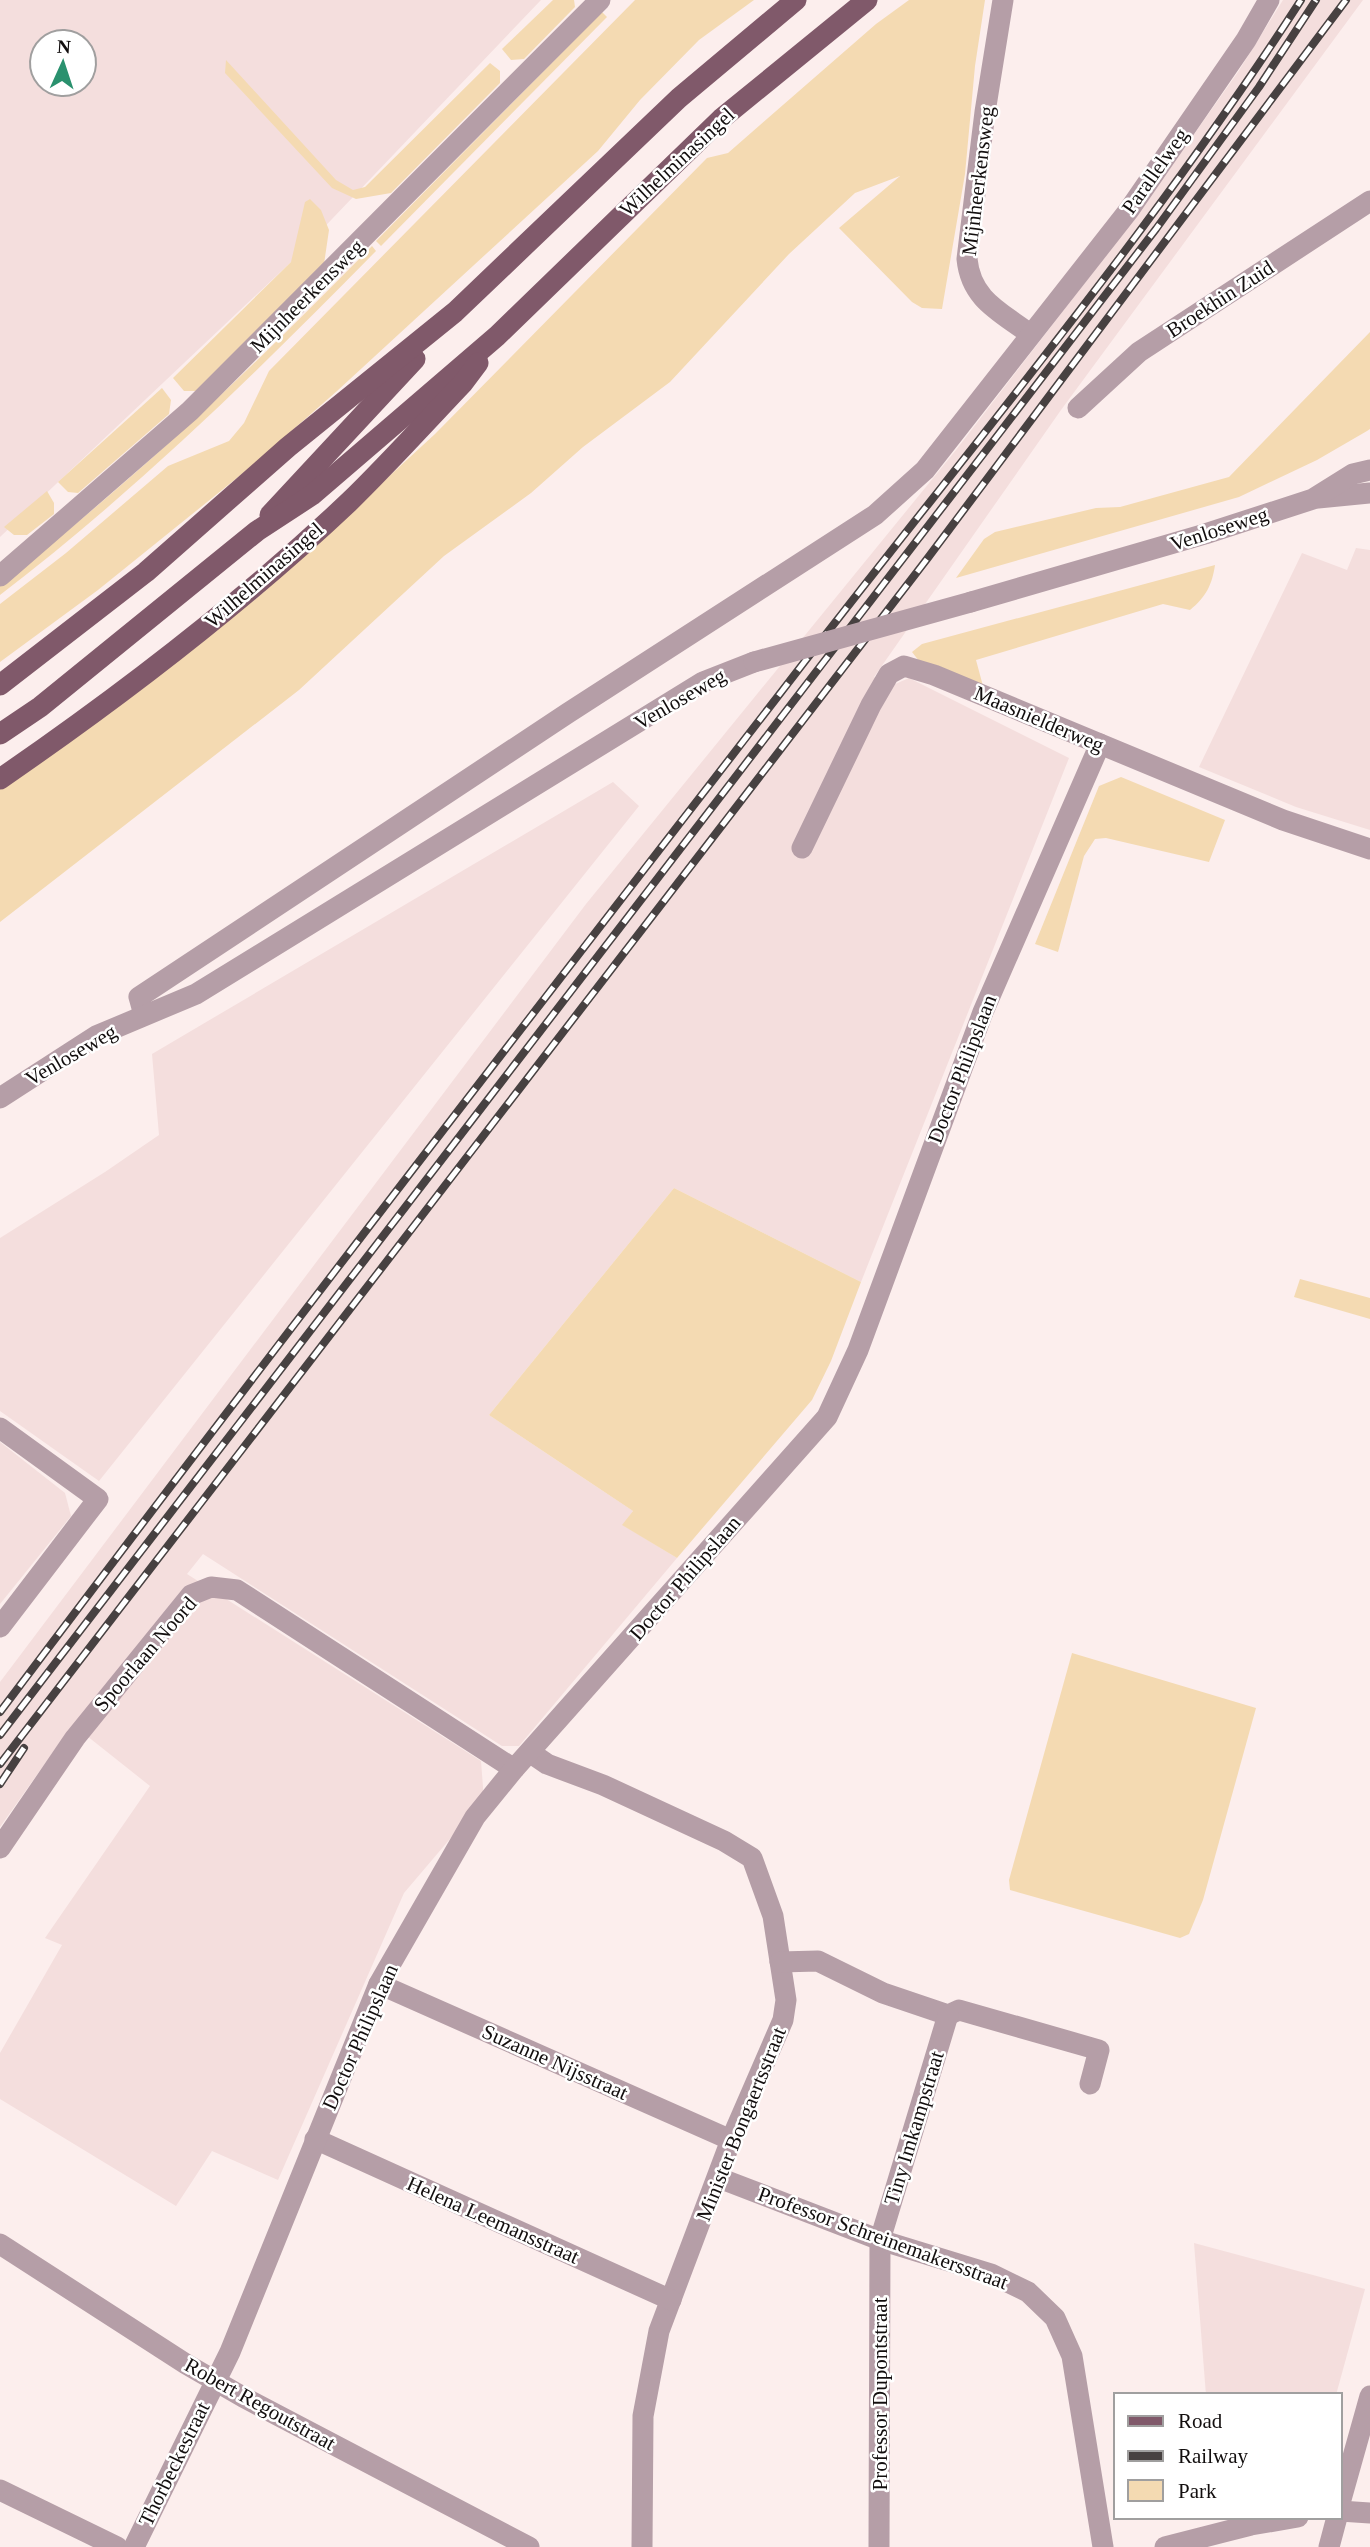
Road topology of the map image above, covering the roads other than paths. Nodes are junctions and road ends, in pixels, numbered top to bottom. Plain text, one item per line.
1 (600, 0) edge
2 (796, 0) edge
3 (867, 0) edge
4 (1003, 0) edge
5 (1269, 0) edge
6 (1370, 201) edge
7 (455, 312) junction
8 (1030, 334) junction
9 (497, 336) junction
10 (1078, 408) dead end
11 (1370, 471) edge
12 (1370, 493) edge
13 (1313, 499) junction
14 (257, 531) junction
15 (0, 576) edge
16 (0, 685) edge
17 (0, 734) edge
18 (1100, 744) junction
19 (0, 779) edge
20 (802, 848) dead end
21 (1370, 849) edge
22 (145, 1015) junction
23 (0, 1098) edge
24 (0, 1428) edge
25 (0, 1627) edge
26 (531, 1754) junction
27 (514, 1769) junction
28 (0, 1848) edge
29 (780, 1962) junction
30 (379, 1984) junction
31 (948, 2015) junction
32 (1090, 2084) dead end
33 (315, 2140) junction
34 (731, 2140) junction
35 (719, 2178) junction
36 (880, 2240) junction
37 (0, 2244) edge
38 (671, 2300) junction
39 (215, 2381) junction
40 (1370, 2396) edge
41 (0, 2490) edge
42 (1342, 2496) edge
43 (1342, 2511) edge
44 (1370, 2513) edge
45 (1286, 2519) edge
46 (1336, 2519) edge
47 (117, 2547) edge
48 (134, 2547) edge
49 (529, 2547) edge
50 (642, 2547) edge
51 (879, 2547) edge
52 (1103, 2547) edge
53 (1165, 2547) edge
54 (1329, 2547) edge

1 - 15 street, Mijnheerkensweg
2 - 7 main road, Wilhelminasingel
3 - 9 main road, Wilhelminasingel
4 - 8 street, Mijnheerkensweg
5 - 8 street, Parallelweg
6 - 10 street, Broekhin Zuid
7 - 14 main road, Wilhelminasingel
7 - 16 main road, Wilhelminasingel
8 - 22 street
9 - 14 main road, Wilhelminasingel
9 - 19 main road, Wilhelminasingel
11 - 13 street, Venloseweg
12 - 13 street, Venloseweg
13 - 22 street, Venloseweg, bridge
14 - 17 main road, Wilhelminasingel
18 - 20 street, Maasnielderweg
18 - 21 street, Maasnielderweg
18 - 26 street, Doctor Philipslaan
22 - 23 street, Venloseweg
24 - 25 street
26 - 27 street, Doctor Philipslaan
26 - 29 street, Minister Bongaertsstraat
27 - 28 street, Spoorlaan Noord
27 - 30 street, Doctor Philipslaan
29 - 31 street
29 - 34 street, Minister Bongaertsstraat
30 - 33 street, Doctor Philipslaan
30 - 34 street, Suzanne Nijsstraat
31 - 32 street
31 - 36 street, Tiny Imkampstraat
33 - 38 street, Helena Leemansstraat
33 - 39 street, Doctor Philipslaan
34 - 35 street, Minister Bongaertsstraat
35 - 36 street, Professor Schreinemakersstraat
35 - 38 street, Minister Bongaertsstraat
36 - 51 street, Professor Dupontstraat
36 - 52 street, Professor Schreinemakersstraat
37 - 39 street, Robert Regoutstraat
38 - 50 street, Minister Bongaertsstraat
39 - 48 street, Thorbeckestraat
39 - 49 street, Robert Regoutstraat
40 - 42 street
41 - 47 street
43 - 44 street
45 - 53 street
46 - 54 street

